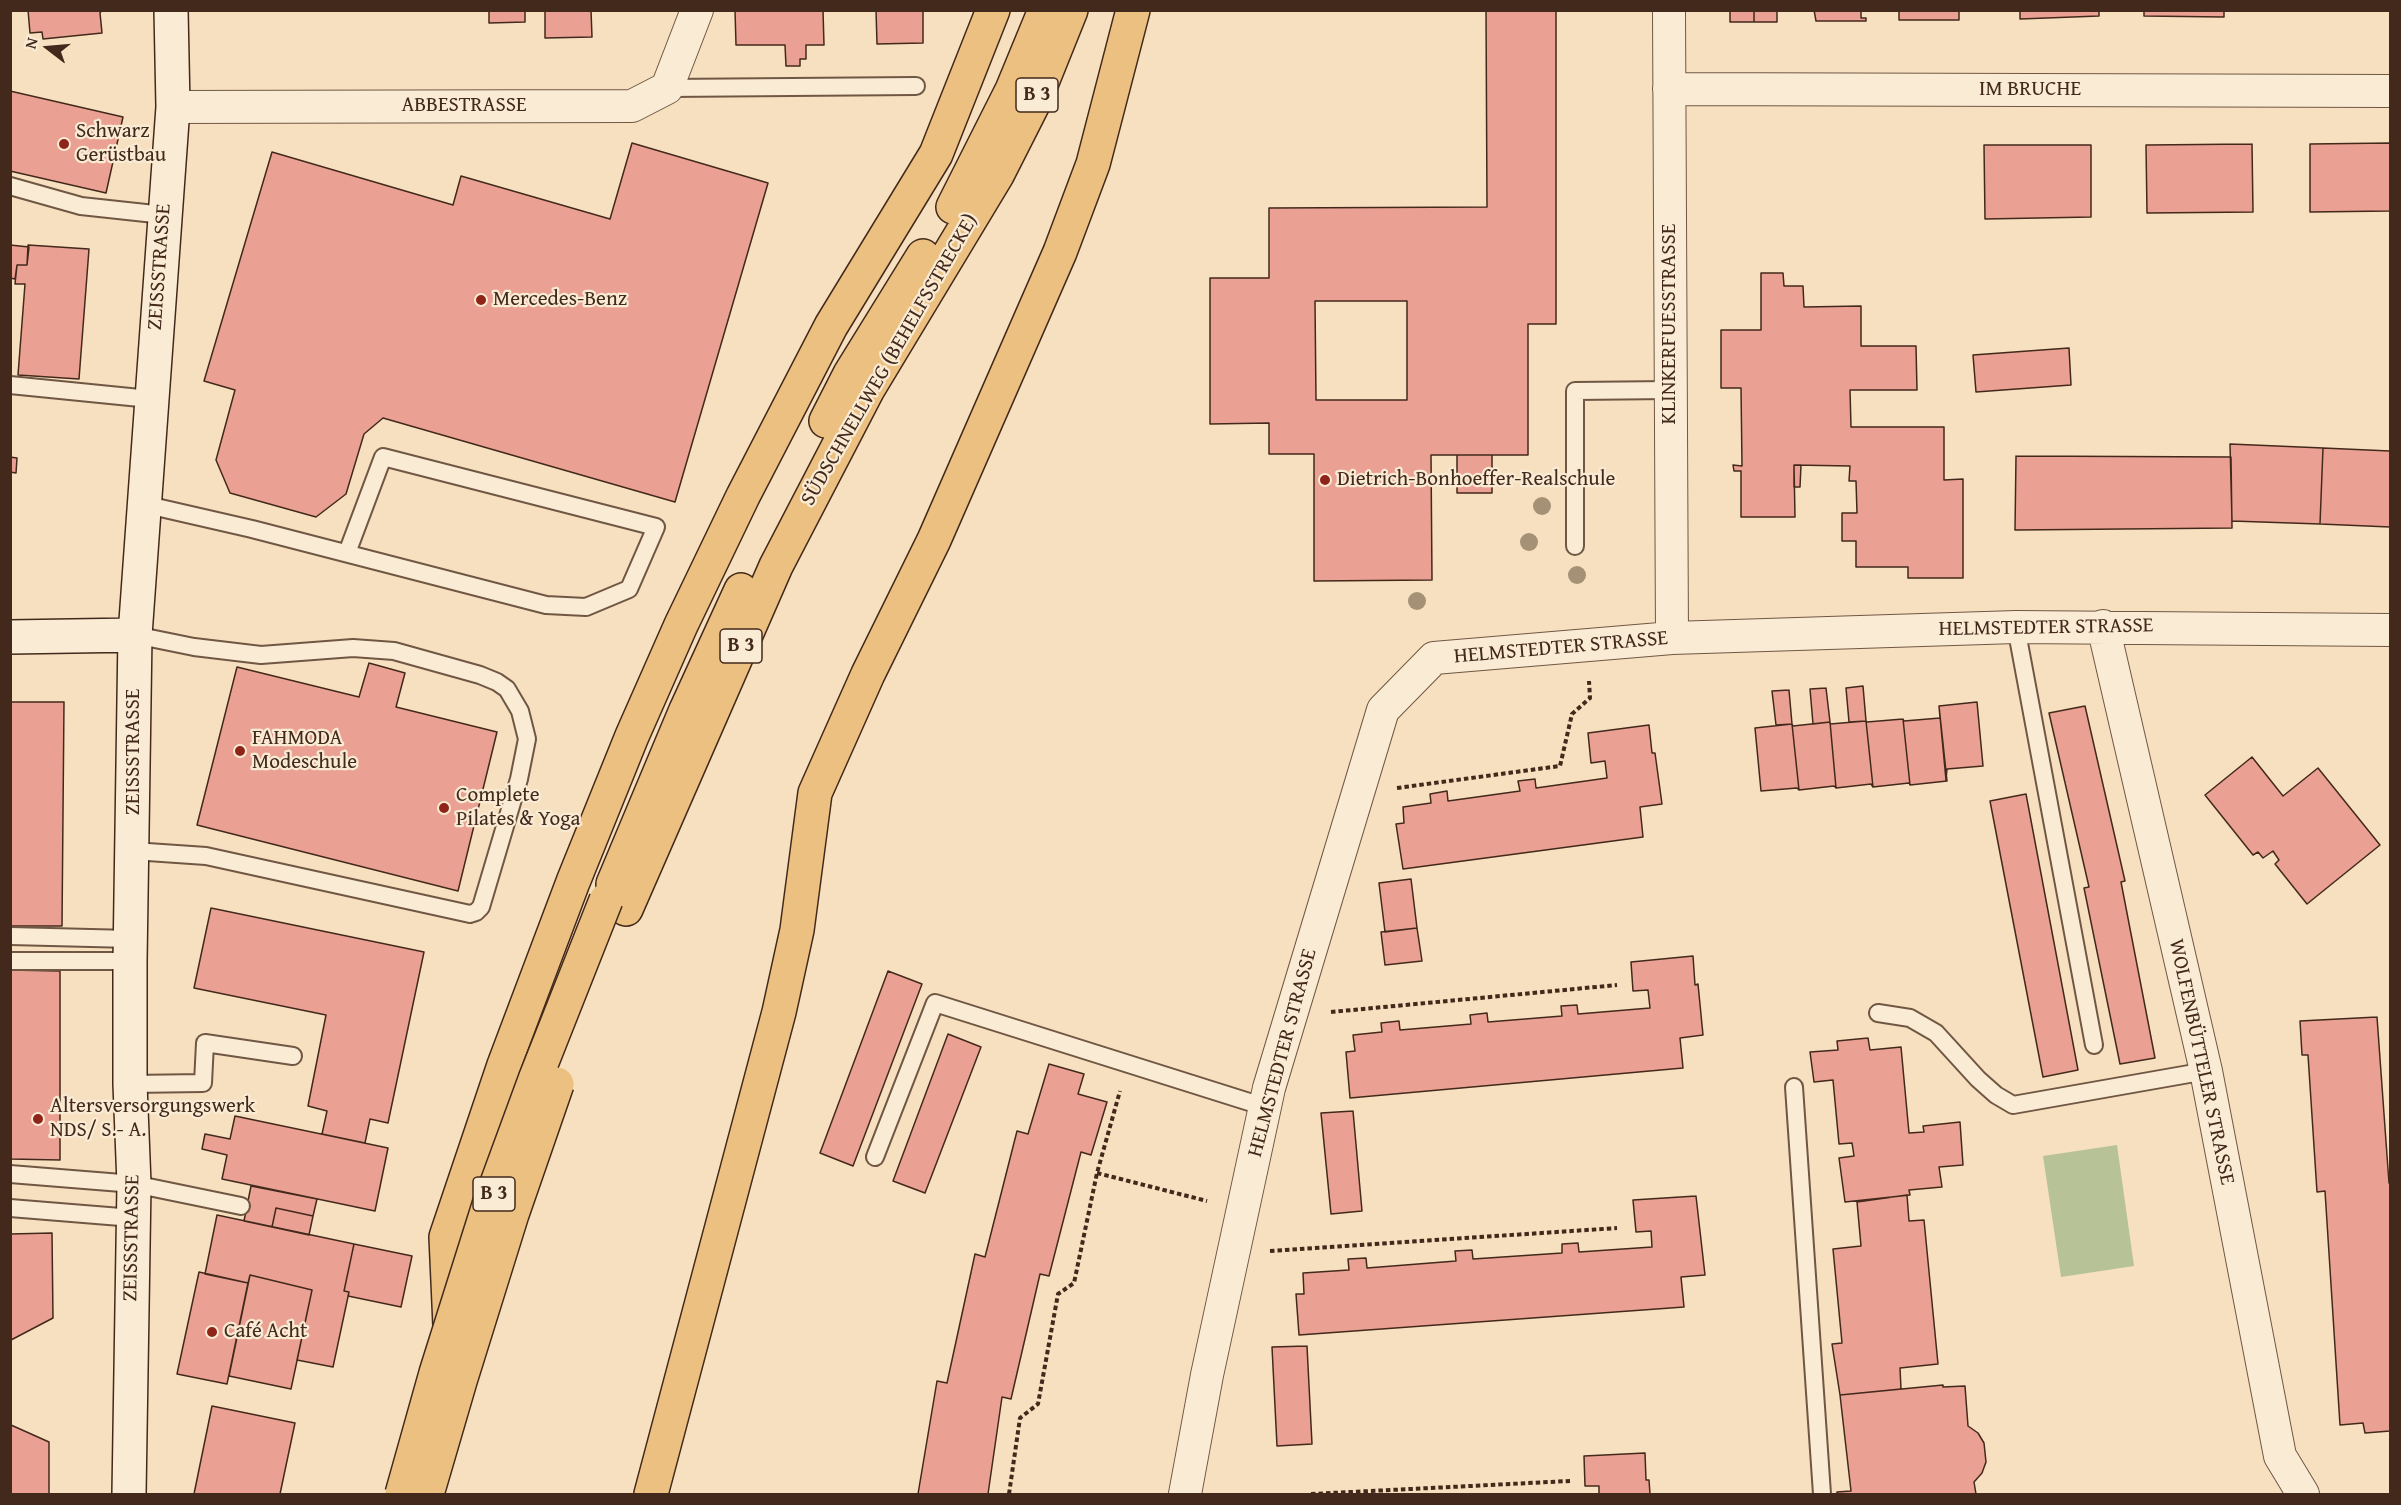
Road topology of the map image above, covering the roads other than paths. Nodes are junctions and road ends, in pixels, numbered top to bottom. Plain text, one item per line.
1 (171, 10) edge
2 (697, 10) edge
3 (993, 10) edge
4 (1046, 10) edge
5 (1071, 10) edge
6 (1133, 10) edge
7 (1669, 10) edge
8 (916, 86) dead end
9 (667, 88) junction
10 (1669, 89) junction
11 (2391, 91) edge
12 (173, 107) junction
13 (985, 172) junction
14 (10, 186) edge
15 (164, 215) junction
16 (10, 385) edge
17 (1670, 390) junction
18 (150, 399) junction
19 (143, 504) junction
20 (1575, 546) dead end
21 (346, 553) junction
22 (2103, 626) junction
23 (2016, 627) junction
24 (2391, 630) edge
25 (135, 635) junction
26 (10, 638) edge
27 (1672, 638) junction
28 (133, 851) junction
29 (616, 905) junction
30 (10, 936) edge
31 (130, 950) junction
32 (10, 961) edge
33 (1878, 1013) dead end
34 (2094, 1045) dead end
35 (292, 1056) dead end
36 (2206, 1071) junction
37 (130, 1084) junction
38 (1794, 1087) dead end
39 (1265, 1107) junction
40 (875, 1157) dead end
41 (10, 1174) edge
42 (134, 1184) junction
43 (241, 1206) dead end
44 (10, 1208) edge
45 (133, 1218) junction
46 (129, 1494) edge
47 (402, 1494) edge
48 (428, 1494) edge
49 (438, 1494) edge
50 (651, 1494) edge
51 (1185, 1494) edge
52 (1822, 1494) edge
53 (2304, 1494) edge

1 - 12 street, ZEISSSTRASSE
2 - 9 street
3 - 49 highway
4 - 13 highway, B 3
5 - 13 highway, B 3
6 - 50 highway
7 - 10 street, KLINKERFUESSTRASSE
8 - 9 lane
9 - 12 street, ABBESTRASSE
10 - 11 street, IM BRUCHE
10 - 17 street, KLINKERFUESSTRASSE
12 - 15 street, ZEISSSTRASSE
13 - 29 highway, SÜDSCHNELLWEG (BEHELFSSTRECKE) / B 3
14 - 15 lane
15 - 18 street, ZEISSSTRASSE
16 - 18 lane
17 - 20 lane
17 - 27 street, KLINKERFUESSTRASSE
18 - 19 street, ZEISSSTRASSE
19 - 21 lane
19 - 25 street, ZEISSSTRASSE
21 - 21 lane
22 - 23 street, HELMSTEDTER STRASSE
22 - 24 street, HELMSTEDTER STRASSE
22 - 36 street, WOLFENBÜTTELER STRASSE
23 - 27 street, HELMSTEDTER STRASSE
23 - 34 lane
25 - 26 street
25 - 28 street, ZEISSSTRASSE
25 - 28 lane
27 - 39 street, HELMSTEDTER STRASSE
28 - 31 street, ZEISSSTRASSE
29 - 47 highway, B 3, bridge
29 - 48 highway, B 3, bridge
30 - 31 lane
31 - 32 lane
31 - 37 street, ZEISSSTRASSE
33 - 36 lane
35 - 37 lane
36 - 53 street, WOLFENBÜTTELER STRASSE
37 - 42 street, ZEISSSTRASSE
38 - 52 lane
39 - 40 lane
39 - 51 street, HELMSTEDTER STRASSE
41 - 42 lane
42 - 43 lane
42 - 45 street, ZEISSSTRASSE
44 - 45 lane
45 - 46 street, ZEISSSTRASSE

